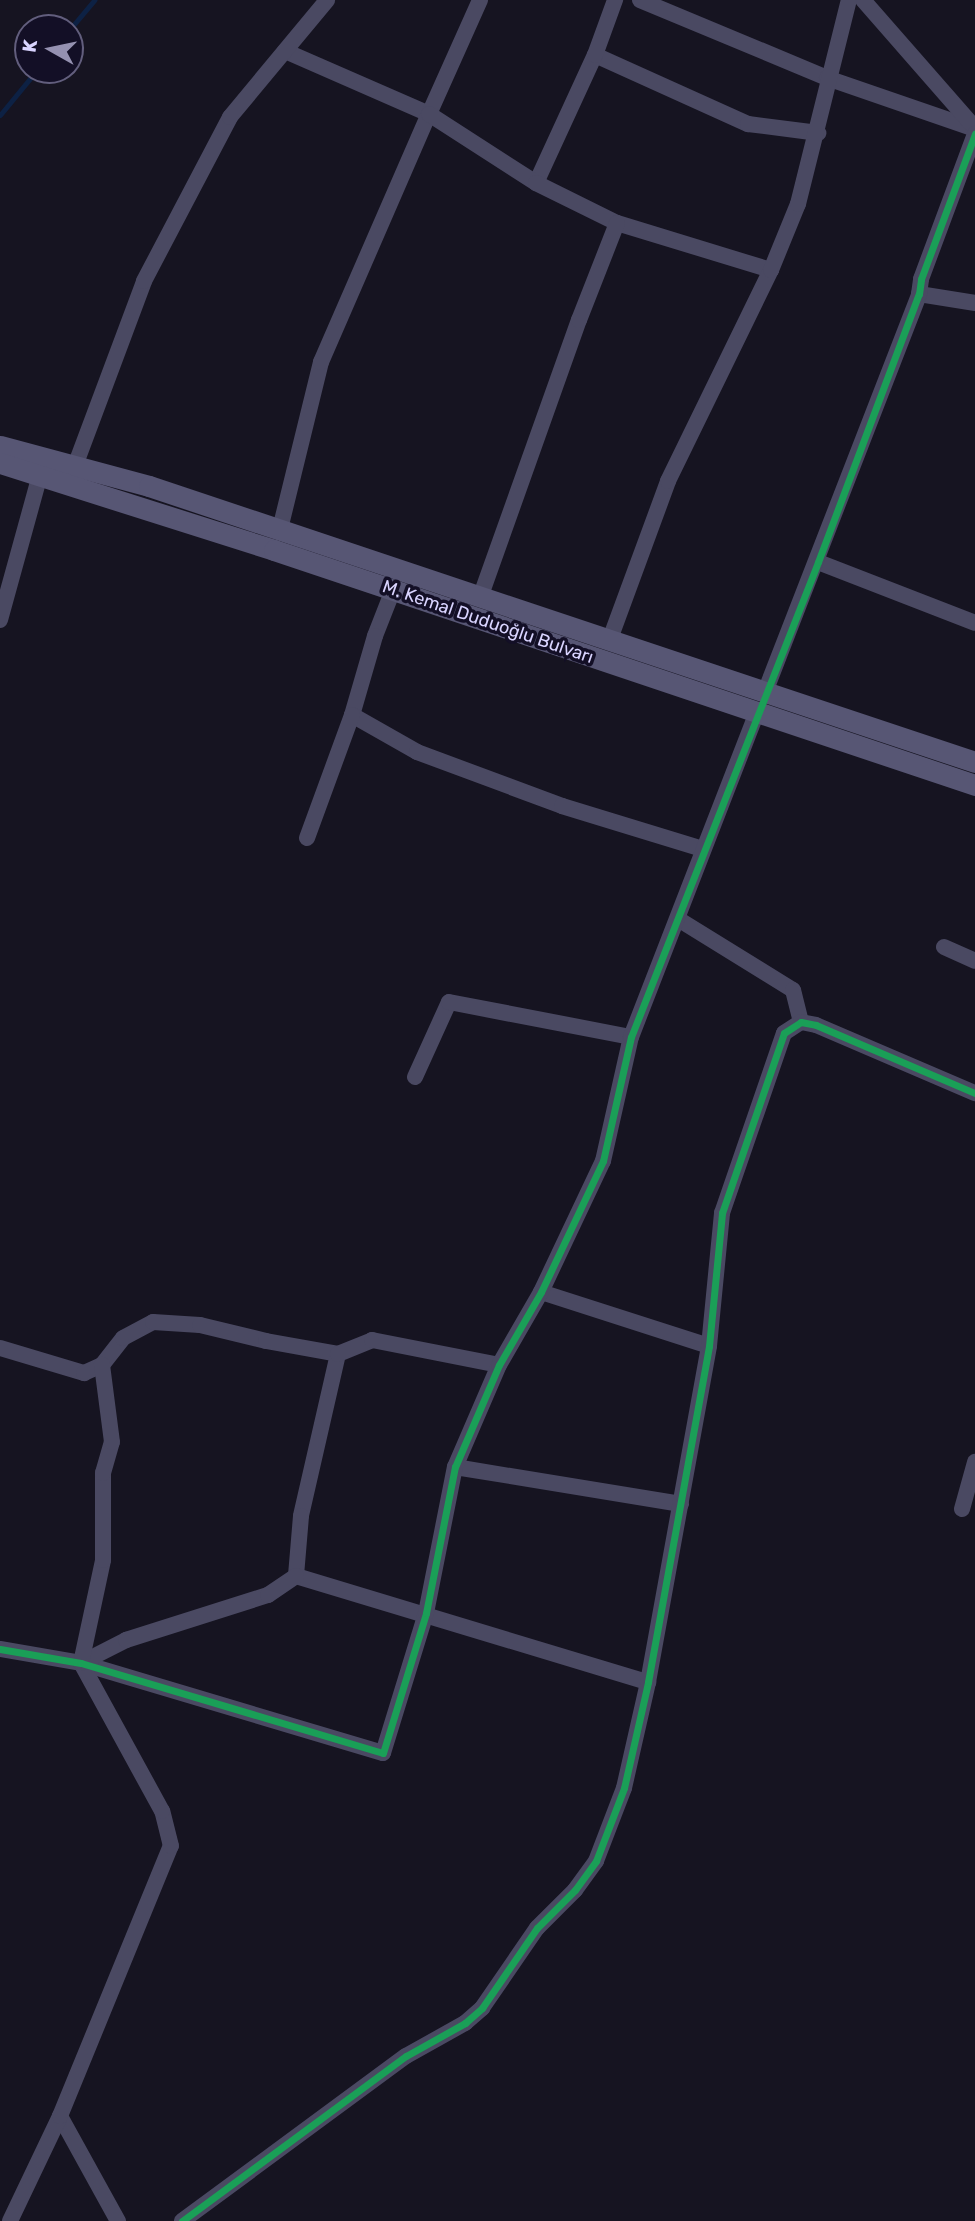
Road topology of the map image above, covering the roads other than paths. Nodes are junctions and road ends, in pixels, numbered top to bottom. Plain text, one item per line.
1 (327, 0) edge
2 (480, 0) edge
3 (615, 0) edge
4 (640, 0) edge
5 (849, 0) edge
6 (863, 0) edge
7 (285, 51) junction
8 (595, 55) junction
9 (827, 78) junction
10 (429, 114) junction
11 (975, 131) edge
12 (818, 133) junction
13 (536, 183) junction
14 (617, 223) junction
15 (771, 270) junction
16 (919, 294) junction
17 (975, 303) edge
18 (0, 446) edge
19 (0, 463) edge
20 (42, 467) junction
21 (72, 476) junction
22 (280, 529) junction
23 (818, 562) junction
24 (393, 590) junction
25 (481, 595) junction
26 (0, 620) edge
27 (975, 623) edge
28 (610, 639) junction
29 (765, 692) junction
30 (756, 714) junction
31 (352, 715) junction
32 (975, 762) edge
33 (975, 785) edge
34 (307, 838) dead end
35 (703, 849) junction
36 (678, 919) junction
37 (944, 947) dead end
38 (975, 961) edge
39 (801, 1022) junction
40 (631, 1037) junction
41 (415, 1077) dead end
42 (975, 1093) edge
43 (541, 1292) junction
44 (709, 1346) junction
45 (0, 1348) edge
46 (338, 1354) junction
47 (102, 1365) junction
48 (499, 1365) junction
49 (975, 1462) edge
50 (455, 1467) junction
51 (681, 1504) junction
52 (962, 1509) dead end
53 (296, 1576) junction
54 (426, 1613) junction
55 (0, 1649) edge
56 (81, 1663) junction
57 (648, 1682) junction
58 (60, 2116) junction
59 (10, 2221) edge
60 (118, 2221) edge
61 (182, 2221) edge

1 - 7 street
2 - 10 street
3 - 8 street
4 - 9 street
5 - 9 street
6 - 11 street
7 - 10 street
7 - 21 street
8 - 12 street
8 - 13 street
9 - 11 street
9 - 12 street
10 - 13 street
10 - 22 street
11 - 16 street
12 - 15 street
13 - 14 street
14 - 15 street
14 - 25 street
15 - 28 street
16 - 17 street
16 - 23 street
18 - 20 street, M. Kemal Duduoğlu Bulvarı
19 - 20 street, M. Kemal Duduoğlu Bulvarı
20 - 21 street, M. Kemal Duduoğlu Bulvarı
20 - 26 street
21 - 22 street, M. Kemal Duduoğlu Bulvarı
21 - 24 street, M. Kemal Duduoğlu Bulvarı
22 - 25 street, M. Kemal Duduoğlu Bulvarı
23 - 27 street
23 - 29 street
24 - 30 street, M. Kemal Duduoğlu Bulvarı
24 - 31 street
25 - 28 street, M. Kemal Duduoğlu Bulvarı
28 - 29 street, M. Kemal Duduoğlu Bulvarı
29 - 30 street
29 - 32 street, M. Kemal Duduoğlu Bulvarı
30 - 33 street, M. Kemal Duduoğlu Bulvarı
30 - 35 street
31 - 34 street
31 - 35 street
35 - 36 street
36 - 39 street
36 - 40 street
37 - 38 street
39 - 42 street
39 - 44 street
40 - 41 street
40 - 43 street
43 - 44 street
43 - 48 street
44 - 51 street
45 - 47 street
46 - 47 street
46 - 48 street
46 - 53 street
47 - 56 street
48 - 50 street
49 - 52 street
50 - 51 street
50 - 54 street
51 - 57 street
53 - 54 street
53 - 56 street
54 - 56 street
54 - 57 street
55 - 56 street
56 - 58 street
57 - 61 street
58 - 59 street
58 - 60 street

